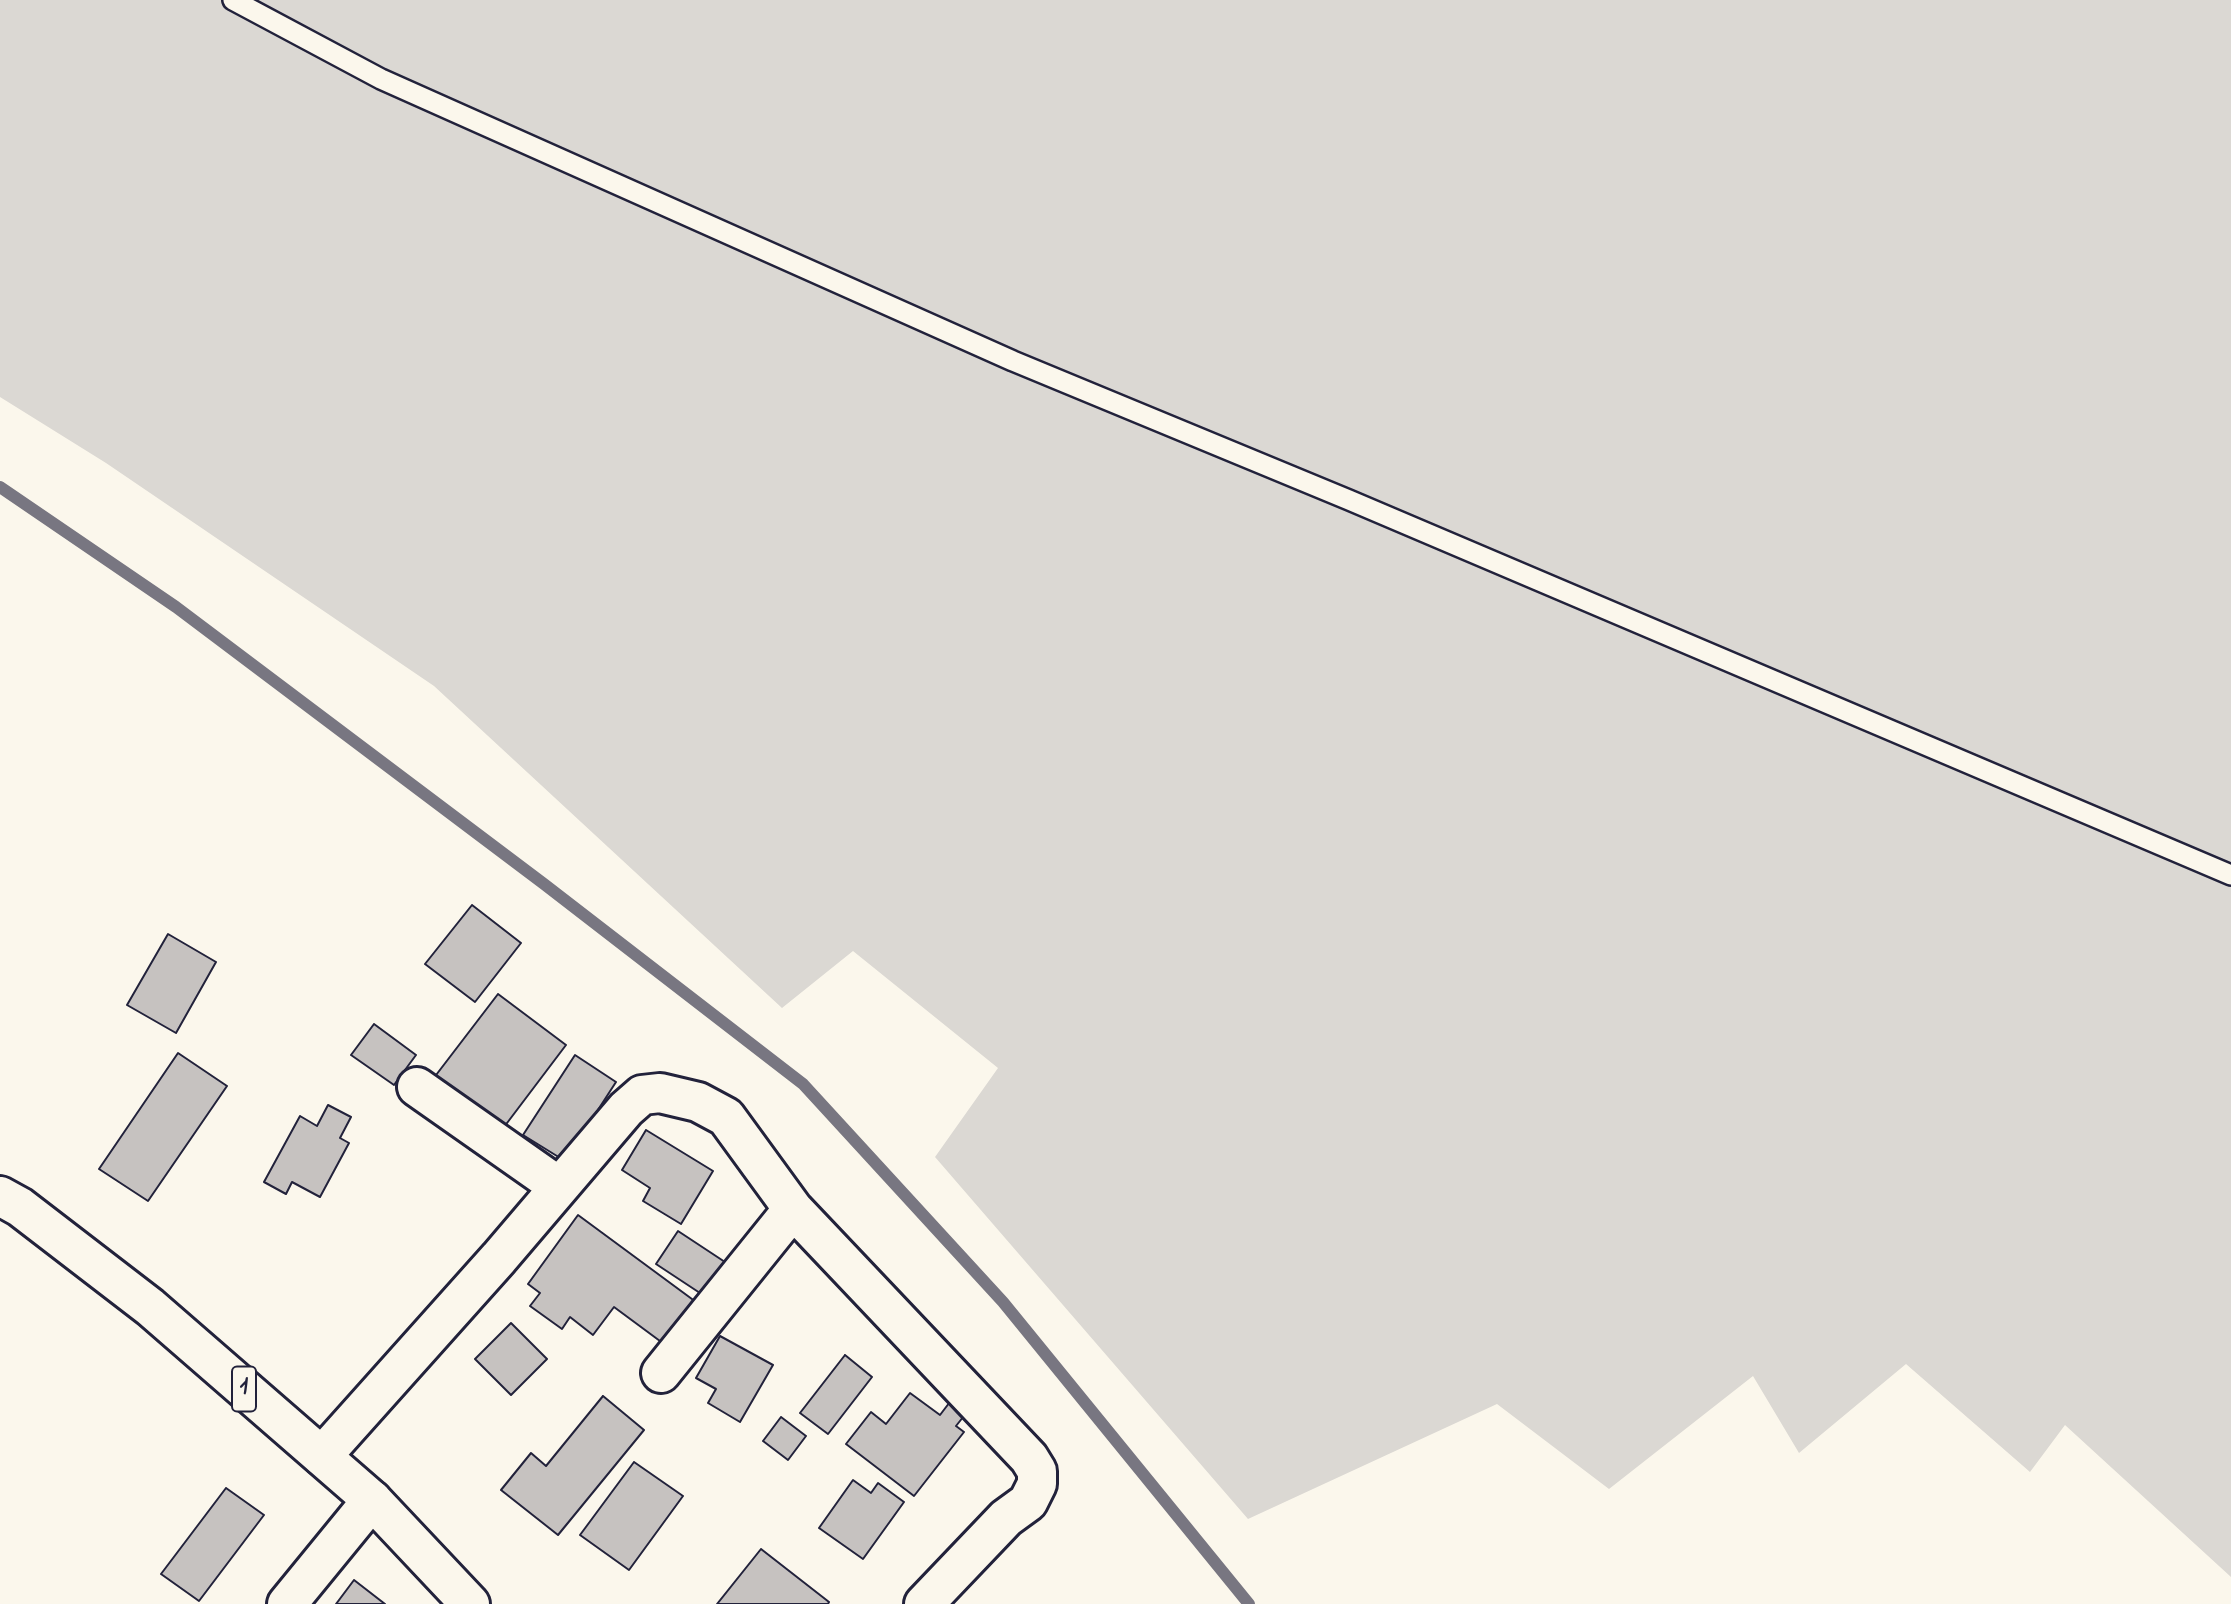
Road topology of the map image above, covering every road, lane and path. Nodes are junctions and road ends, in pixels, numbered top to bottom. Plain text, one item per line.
1 (233, 0) edge
2 (2231, 875) edge
3 (416, 1087) dead end
4 (558, 1186) junction
5 (0, 1196) edge
6 (793, 1209) junction
7 (661, 1373) dead end
8 (322, 1456) junction
9 (372, 1500) junction
10 (287, 1604) edge
11 (470, 1604) edge
12 (924, 1604) edge

1 - 2 lane
3 - 4 main road
4 - 6 main road
4 - 8 main road
5 - 8 main road, 1
6 - 7 main road
6 - 12 main road
8 - 9 main road, 1
9 - 10 main road
9 - 11 main road, 1

